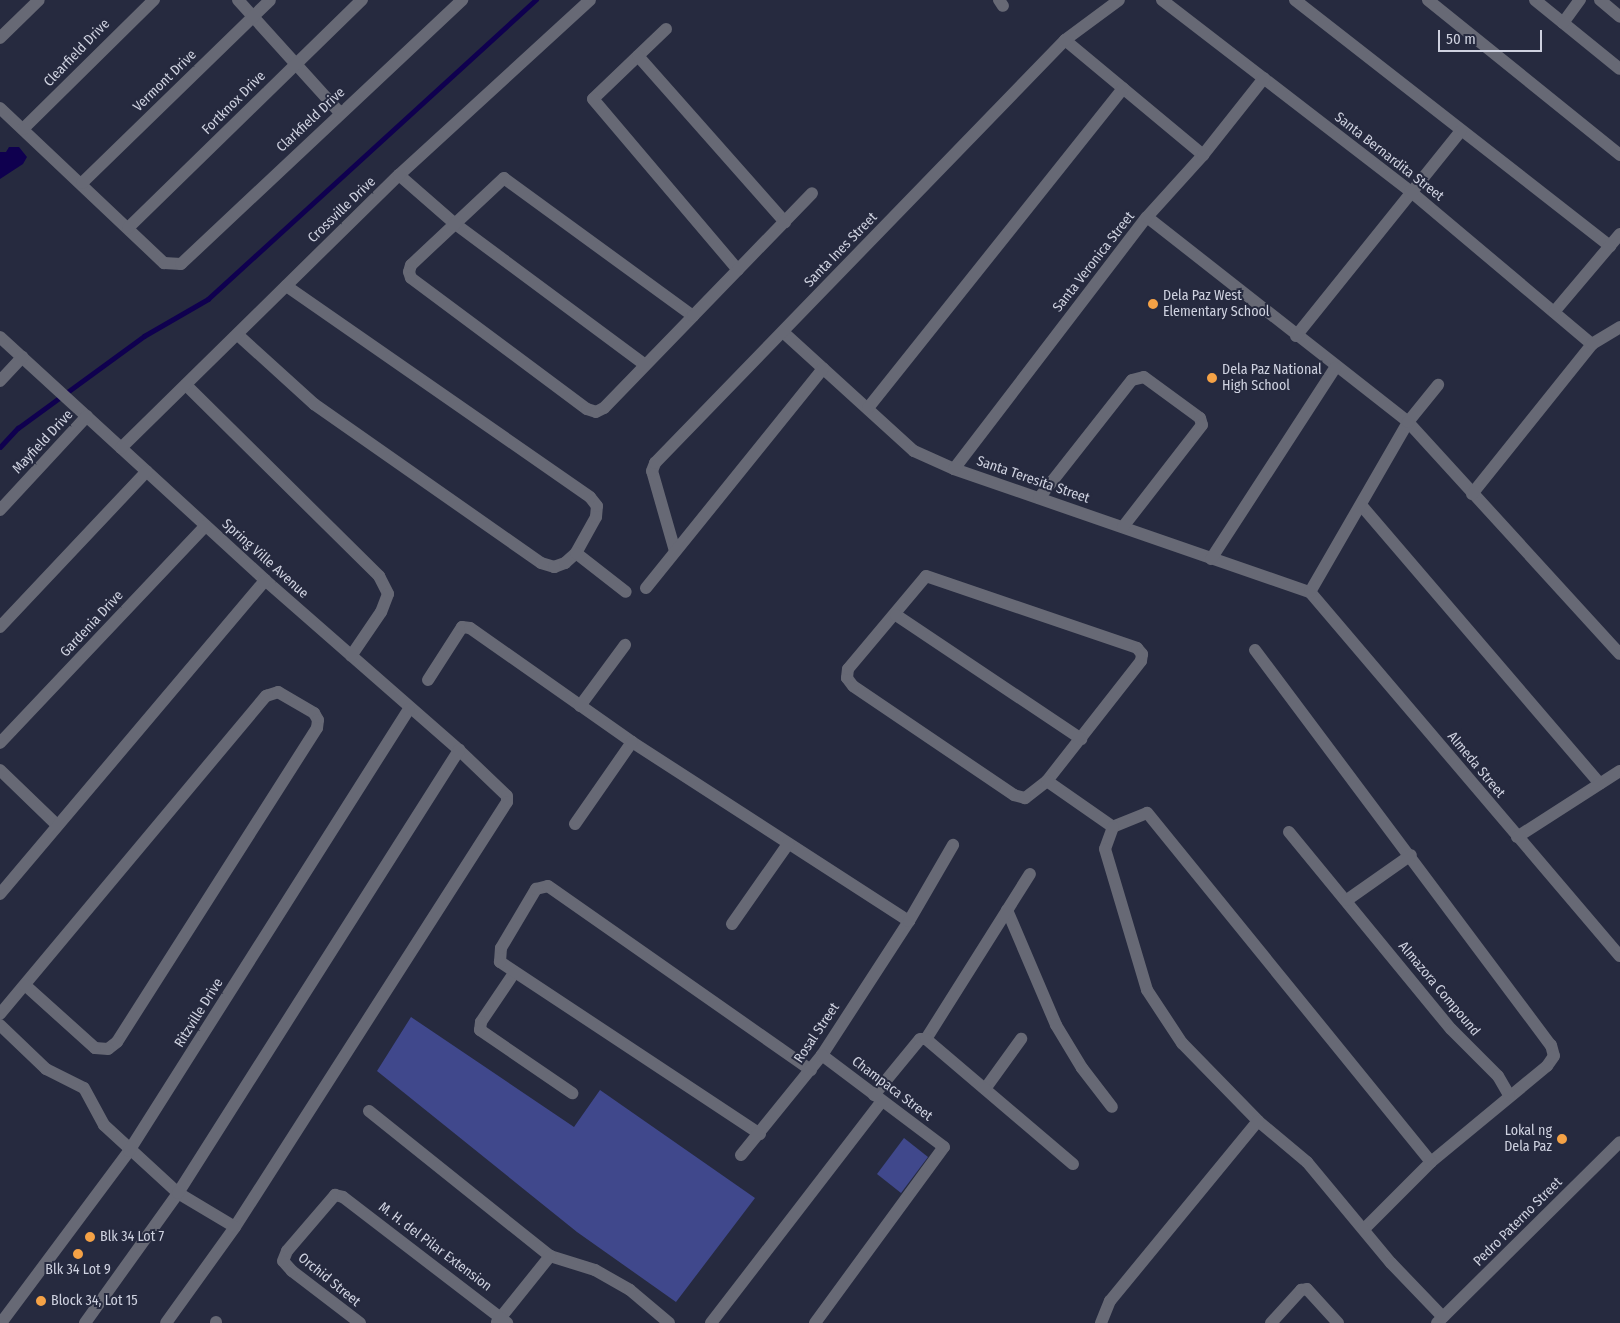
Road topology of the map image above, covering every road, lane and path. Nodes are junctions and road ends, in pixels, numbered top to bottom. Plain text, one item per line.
1 (39, 0) edge
2 (154, 0) edge
3 (238, 0) edge
4 (270, 0) edge
5 (362, 0) edge
6 (462, 0) edge
7 (590, 0) edge
8 (1119, 0) edge
9 (1162, 0) edge
10 (1295, 0) edge
11 (1428, 0) edge
12 (1535, 0) edge
13 (1580, 0) edge
14 (1600, 0) edge
15 (1619, 15) edge
16 (253, 16) junction
17 (1563, 23) junction
18 (666, 29) dead end
19 (0, 38) edge
20 (1065, 40) junction
21 (638, 56) junction
22 (295, 63) junction
23 (1620, 69) edge
24 (1264, 78) junction
25 (1123, 88) junction
26 (0, 108) edge
27 (340, 113) junction
28 (23, 129) junction
29 (1460, 132) junction
30 (1203, 155) junction
31 (1620, 155) edge
32 (399, 175) junction
33 (82, 183) junction
34 (1410, 191) junction
35 (812, 193) dead end
36 (1147, 217) junction
37 (454, 222) junction
38 (785, 222) junction
39 (128, 228) junction
40 (1620, 234) edge
41 (1610, 246) junction
42 (738, 270) junction
43 (286, 286) junction
44 (1554, 312) junction
45 (694, 316) junction
46 (1620, 327) edge
47 (784, 332) junction
48 (238, 335) junction
49 (1296, 336) junction
50 (0, 338) edge
51 (1592, 344) junction
52 (22, 357) junction
53 (646, 365) junction
54 (1335, 368) junction
55 (823, 369) junction
56 (0, 380) edge
57 (186, 385) junction
58 (1438, 385) dead end
59 (868, 408) junction
60 (87, 416) junction
61 (1408, 422) junction
62 (121, 448) junction
63 (954, 469) junction
64 (146, 471) junction
65 (1472, 494) junction
66 (1039, 498) junction
67 (1362, 505) junction
68 (0, 510) edge
69 (206, 526) junction
70 (1123, 527) junction
71 (675, 551) junction
72 (576, 553) junction
73 (1211, 559) junction
74 (265, 580) junction
75 (646, 588) dead end
76 (626, 592) dead end
77 (1310, 592) junction
78 (896, 615) junction
79 (0, 627) edge
80 (625, 645) dead end
81 (1255, 650) dead end
82 (1620, 654) edge
83 (351, 656) junction
84 (428, 680) dead end
85 (580, 706) junction
86 (409, 709) junction
87 (1081, 739) junction
88 (632, 742) junction
89 (0, 743) edge
90 (459, 750) junction
91 (0, 770) edge
92 (1620, 771) edge
93 (1047, 781) junction
94 (1600, 784) junction
95 (574, 824) dead end
96 (57, 825) junction
97 (1113, 827) junction
98 (1289, 832) dead end
99 (1517, 837) junction
100 (788, 844) junction
101 (953, 845) dead end
102 (1411, 855) junction
103 (1030, 874) dead end
104 (0, 894) edge
105 (1347, 900) junction
106 (1007, 910) junction
107 (909, 921) junction
108 (732, 924) dead end
109 (1620, 956) edge
110 (514, 973) junction
111 (25, 985) junction
112 (0, 1014) edge
113 (0, 1025) edge
114 (926, 1039) junction
115 (1021, 1040) dead end
116 (822, 1055) junction
117 (811, 1070) junction
118 (985, 1089) junction
119 (572, 1093) dead end
120 (1509, 1095) junction
121 (878, 1099) junction
122 (1112, 1107) dead end
123 (369, 1111) dead end
124 (1258, 1120) junction
125 (760, 1134) junction
126 (1620, 1142) edge
127 (129, 1151) junction
128 (741, 1155) dead end
129 (1431, 1162) junction
130 (1073, 1164) dead end
131 (178, 1193) junction
132 (343, 1197) joint
133 (235, 1228) junction
134 (1364, 1228) junction
135 (550, 1256) junction
136 (1440, 1320) edge
137 (501, 1321) edge
138 (1, 1323) edge
139 (85, 1323) edge
140 (166, 1323) edge
141 (360, 1323) edge
142 (669, 1323) edge
143 (711, 1323) edge
144 (815, 1323) edge
145 (1101, 1323) edge
146 (1271, 1323) edge
147 (1338, 1323) edge

1 - 19 street
2 - 28 street, Clearfield Drive
3 - 16 street
4 - 16 street, Vermont Drive
5 - 22 street, Fortknox Drive
6 - 27 street, Clarkfield Drive
7 - 32 street, Crossville Drive
8 - 20 street, Santa Ines Street
9 - 24 street, Santa Bernardita Street
10 - 29 street
11 - 31 street
12 - 17 street
13 - 17 street
14 - 15 street
16 - 22 street
16 - 33 street, Vermont Drive
17 - 23 street
18 - 21 street
20 - 25 street
20 - 47 street, Santa Ines Street
21 - 38 street
21 - 42 street
22 - 27 street
22 - 39 street, Fortknox Drive
24 - 30 street, Santa Veronica Street
24 - 34 street, Santa Bernardita Street
25 - 30 street
25 - 59 street
26 - 28 street
27 - 39 street, Clarkfield Drive
28 - 33 street
29 - 34 street
29 - 41 street
30 - 36 street, Santa Veronica Street
32 - 37 street
32 - 43 street, Crossville Drive
33 - 39 street
34 - 44 street, Santa Bernardita Street
34 - 49 street
35 - 38 street
36 - 49 street
36 - 63 street, Santa Veronica Street
37 - 45 street
37 - 53 street
37 - 53 street
38 - 42 street
40 - 41 street
41 - 44 street
42 - 45 street
43 - 48 street, Crossville Drive
43 - 72 street
44 - 51 street, Santa Bernardita Street
45 - 53 street
46 - 51 street
47 - 55 street, Santa Teresita Street
47 - 71 street, Santa Ines Street
48 - 57 street, Crossville Drive
48 - 72 street
49 - 54 street
50 - 52 street, Spring Ville Avenue
51 - 65 street
52 - 56 street
52 - 60 street, Spring Ville Avenue
54 - 61 street
54 - 73 street
55 - 59 street, Santa Teresita Street
55 - 71 street
57 - 62 street, Crossville Drive
57 - 83 street
58 - 61 street
59 - 63 street, Santa Teresita Street
60 - 62 street, Spring Ville Avenue
60 - 68 street, Mayfield Drive
61 - 65 street
61 - 67 street
62 - 64 street, Spring Ville Avenue
63 - 66 street, Santa Teresita Street
64 - 69 street, Spring Ville Avenue
64 - 79 street
65 - 82 street
66 - 70 street, Santa Teresita Street
66 - 70 street
67 - 77 street
67 - 94 street
69 - 74 street, Spring Ville Avenue
69 - 89 street, Gardenia Drive
70 - 73 street, Santa Teresita Street
71 - 75 street
72 - 76 street
73 - 77 street, Santa Teresita Street
74 - 83 street, Spring Ville Avenue
74 - 96 street
77 - 99 street, Almeda Street
78 - 87 street
78 - 87 street
78 - 93 street
80 - 85 street
81 - 102 street
83 - 86 street, Spring Ville Avenue
84 - 85 street
85 - 88 street
86 - 90 street, Spring Ville Avenue
86 - 127 street, Ritzville Drive
87 - 93 street
88 - 95 street
88 - 100 street
90 - 131 street
90 - 133 street, Spring Ville Avenue
91 - 96 street
92 - 94 street
93 - 97 street
94 - 99 street
96 - 104 street
97 - 124 street
97 - 129 street
98 - 105 street, Almazora Compound
99 - 109 street, Almeda Street
100 - 107 street
100 - 108 street
101 - 107 street, Rosal Street
102 - 105 street
102 - 120 street
103 - 106 street
105 - 120 street, Almazora Compound
106 - 114 street
106 - 122 street
107 - 116 street, Rosal Street
110 - 117 street
110 - 119 street
110 - 125 street
111 - 111 street
111 - 112 street
113 - 127 street
114 - 118 street
114 - 121 street
115 - 118 street
116 - 117 street, Rosal Street
116 - 121 street, Champaca Street
117 - 125 street, Rosal Street
118 - 130 street
120 - 129 street
121 - 143 street
121 - 144 street, Champaca Street
123 - 135 street
124 - 134 street
124 - 145 street
125 - 128 street, Rosal Street
126 - 136 street, Pedro Paterno Street
127 - 131 street
127 - 138 street, Ritzville Drive
129 - 134 street
131 - 133 street
131 - 139 street
132 - 137 street, M. H. del Pilar Extension
132 - 141 street, Orchid Street
133 - 140 street
134 - 136 street
135 - 137 street
135 - 142 street
146 - 147 street

